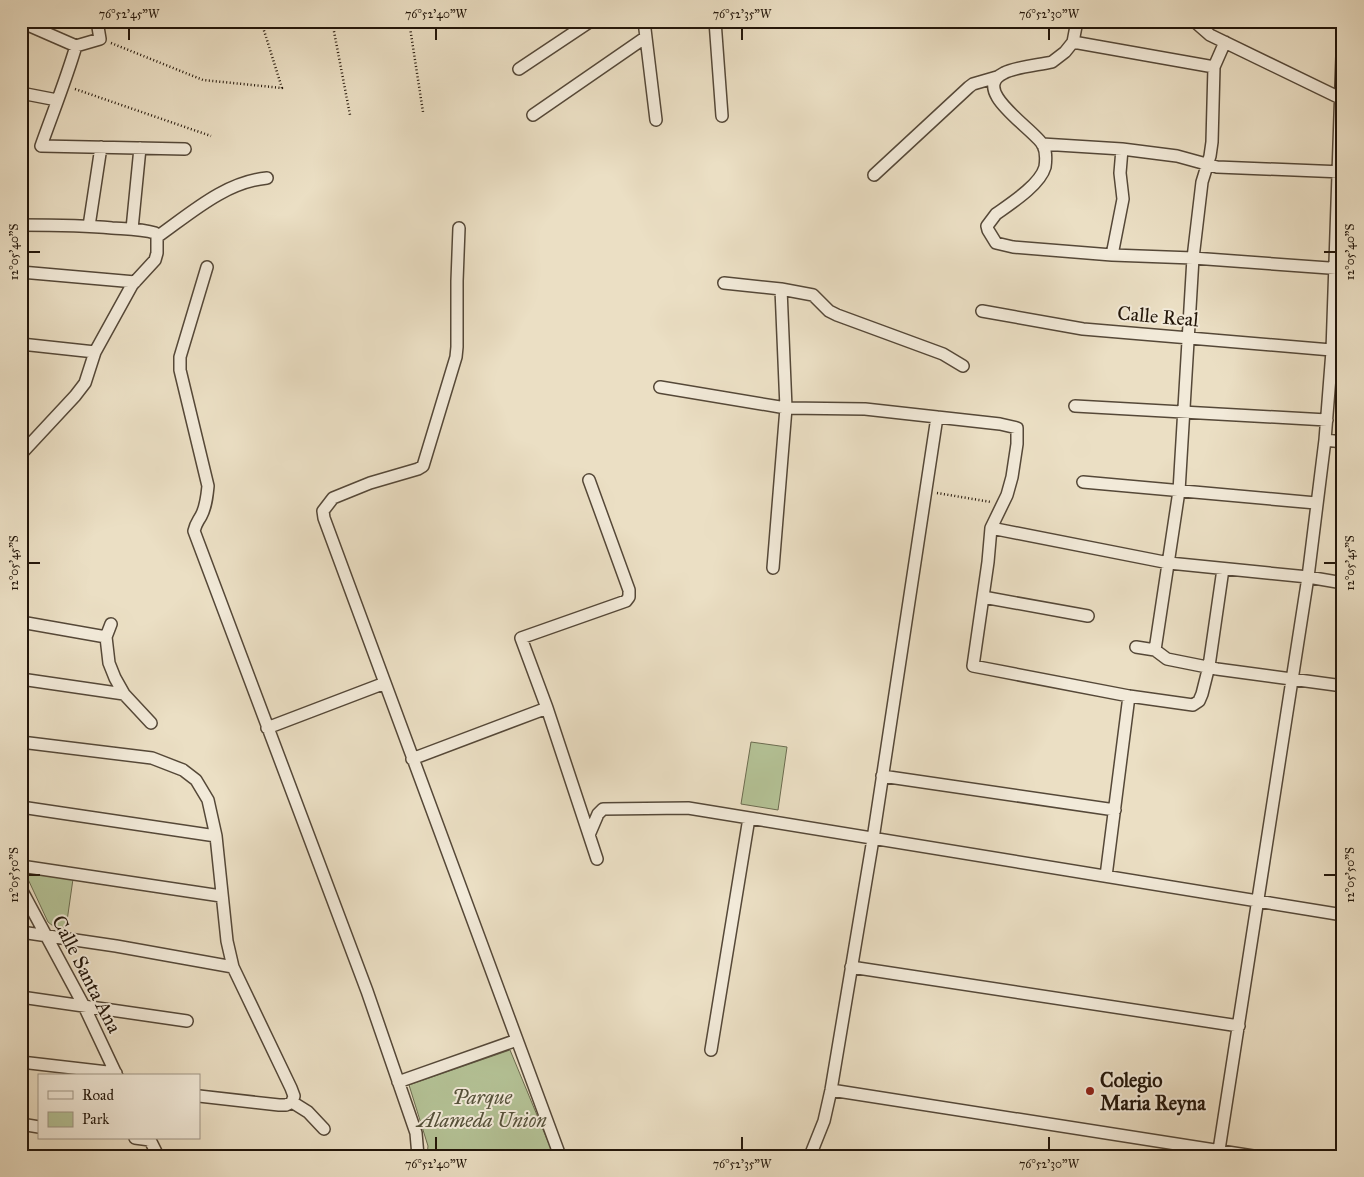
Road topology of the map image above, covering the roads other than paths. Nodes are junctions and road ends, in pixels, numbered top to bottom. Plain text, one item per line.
1 (97, 21) edge
2 (591, 21) edge
3 (644, 21) edge
4 (715, 21) edge
5 (1077, 21) edge
6 (1194, 21) edge
7 (21, 22) edge
8 (1343, 27) edge
9 (646, 37) junction
10 (1073, 42) junction
11 (1226, 42) junction
12 (76, 46) junction
13 (1214, 67) junction
14 (519, 69) dead end
15 (997, 77) junction
16 (21, 93) edge
17 (1340, 98) junction
18 (57, 100) junction
19 (533, 115) dead end
20 (722, 116) dead end
21 (656, 120) dead end
22 (1042, 144) junction
23 (101, 147) junction
24 (140, 148) junction
25 (185, 149) dead end
26 (1122, 149) junction
27 (1207, 165) junction
28 (1340, 172) edge
29 (874, 175) dead end
30 (267, 178) dead end
31 (21, 225) edge
32 (89, 226) junction
33 (459, 228) dead end
34 (132, 229) junction
35 (157, 237) junction
36 (1112, 255) junction
37 (1193, 258) junction
38 (207, 267) dead end
39 (1339, 269) edge
40 (21, 272) edge
41 (135, 282) junction
42 (724, 284) dead end
43 (781, 289) junction
44 (982, 312) dead end
45 (1188, 337) junction
46 (21, 344) edge
47 (1337, 351) edge
48 (95, 352) junction
49 (963, 366) dead end
50 (660, 387) dead end
51 (1075, 406) dead end
52 (786, 408) junction
53 (1183, 412) junction
54 (937, 417) junction
55 (1327, 420) junction
56 (1325, 440) junction
57 (1343, 442) edge
58 (21, 454) edge
59 (589, 480) dead end
60 (1083, 482) dead end
61 (1179, 491) junction
62 (1316, 503) junction
63 (991, 528) junction
64 (1168, 563) junction
65 (773, 568) dead end
66 (1223, 569) junction
67 (1308, 578) junction
68 (1343, 583) edge
69 (983, 597) junction
70 (1088, 616) dead end
71 (21, 622) edge
72 (111, 624) dead end
73 (106, 637) junction
74 (1136, 647) dead end
75 (1155, 650) junction
76 (1209, 666) junction
77 (1292, 678) junction
78 (21, 679) edge
79 (385, 683) junction
80 (1343, 686) edge
81 (124, 694) junction
82 (1129, 696) junction
83 (547, 708) junction
84 (151, 724) dead end
85 (267, 728) junction
86 (21, 742) edge
87 (412, 759) junction
88 (882, 776) junction
89 (21, 807) edge
90 (1115, 810) junction
91 (748, 818) junction
92 (589, 835) junction
93 (216, 836) junction
94 (873, 839) junction
95 (597, 859) dead end
96 (21, 866) edge
97 (1106, 876) junction
98 (21, 889) edge
99 (221, 896) junction
100 (1258, 901) junction
101 (1343, 915) edge
102 (21, 932) edge
103 (47, 936) junction
104 (851, 966) junction
105 (233, 967) junction
106 (21, 997) edge
107 (84, 1006) junction
108 (187, 1021) dead end
109 (1239, 1026) junction
110 (517, 1040) junction
111 (711, 1050) dead end
112 (21, 1062) edge
113 (117, 1074) edge
114 (398, 1082) junction
115 (831, 1090) junction
116 (200, 1096) edge
117 (292, 1102) junction
118 (21, 1124) edge
119 (38, 1127) edge
120 (324, 1129) dead end
121 (151, 1140) edge
122 (1220, 1150) junction
123 (161, 1155) edge
124 (418, 1156) edge
125 (560, 1156) edge
126 (810, 1156) edge
127 (1253, 1156) edge

1 - 12 street
2 - 14 street
3 - 9 street
4 - 20 street
5 - 10 street
6 - 11 street
7 - 12 street
8 - 17 street
9 - 19 street
9 - 21 street
10 - 13 street
10 - 15 street
11 - 13 street
11 - 17 street
12 - 18 street
13 - 27 street
15 - 22 street
15 - 29 street
16 - 18 street
17 - 28 street
18 - 23 street
22 - 26 street
22 - 36 street
23 - 24 street
23 - 32 street
24 - 25 street
24 - 34 street
26 - 27 street
26 - 36 street
27 - 28 street
27 - 37 street
28 - 39 street
30 - 35 street
31 - 32 street
32 - 34 street
33 - 79 street
34 - 35 street
35 - 41 street
36 - 37 street
37 - 39 street
37 - 45 street
38 - 85 street
39 - 47 street
40 - 41 street
41 - 48 street
42 - 43 street
43 - 49 street
43 - 52 street
44 - 45 street, Calle Real
45 - 47 street, Calle Real
45 - 53 street
46 - 48 street
47 - 55 street
48 - 58 street
50 - 52 street
51 - 53 street
52 - 54 street
52 - 65 street
53 - 55 street
53 - 61 street
54 - 63 street
54 - 88 street
55 - 56 street
56 - 57 street
56 - 62 street
59 - 83 street
60 - 61 street
61 - 62 street
61 - 64 street
62 - 67 street
63 - 64 street
63 - 69 street
64 - 66 street
64 - 75 street
66 - 67 street
66 - 76 street
67 - 68 street
67 - 77 street
69 - 70 street
69 - 82 street
71 - 73 street
72 - 73 street
73 - 81 street
74 - 75 street
75 - 76 street
76 - 77 street
76 - 82 street
77 - 80 street
77 - 100 street
78 - 81 street
79 - 85 street
79 - 87 street
81 - 84 street
82 - 90 street
83 - 87 street
83 - 92 street
85 - 114 street
86 - 93 street
87 - 110 street
88 - 90 street
88 - 94 street
89 - 93 street
90 - 97 street
91 - 92 street
91 - 94 street
91 - 111 street
92 - 95 street
93 - 99 street
94 - 97 street
94 - 104 street
96 - 99 street
97 - 100 street
98 - 103 street, Calle Santa Ana
99 - 105 street
100 - 101 street
100 - 109 street
102 - 103 street
103 - 105 street
103 - 107 street, Calle Santa Ana
104 - 109 street
104 - 115 street
105 - 117 street
106 - 107 street
107 - 108 street
107 - 113 street, Calle Santa Ana
109 - 122 street
110 - 114 street
110 - 125 street
112 - 113 street
114 - 124 street
115 - 122 street
115 - 126 street
116 - 117 street
117 - 120 street
118 - 119 street
121 - 123 street
122 - 127 street

